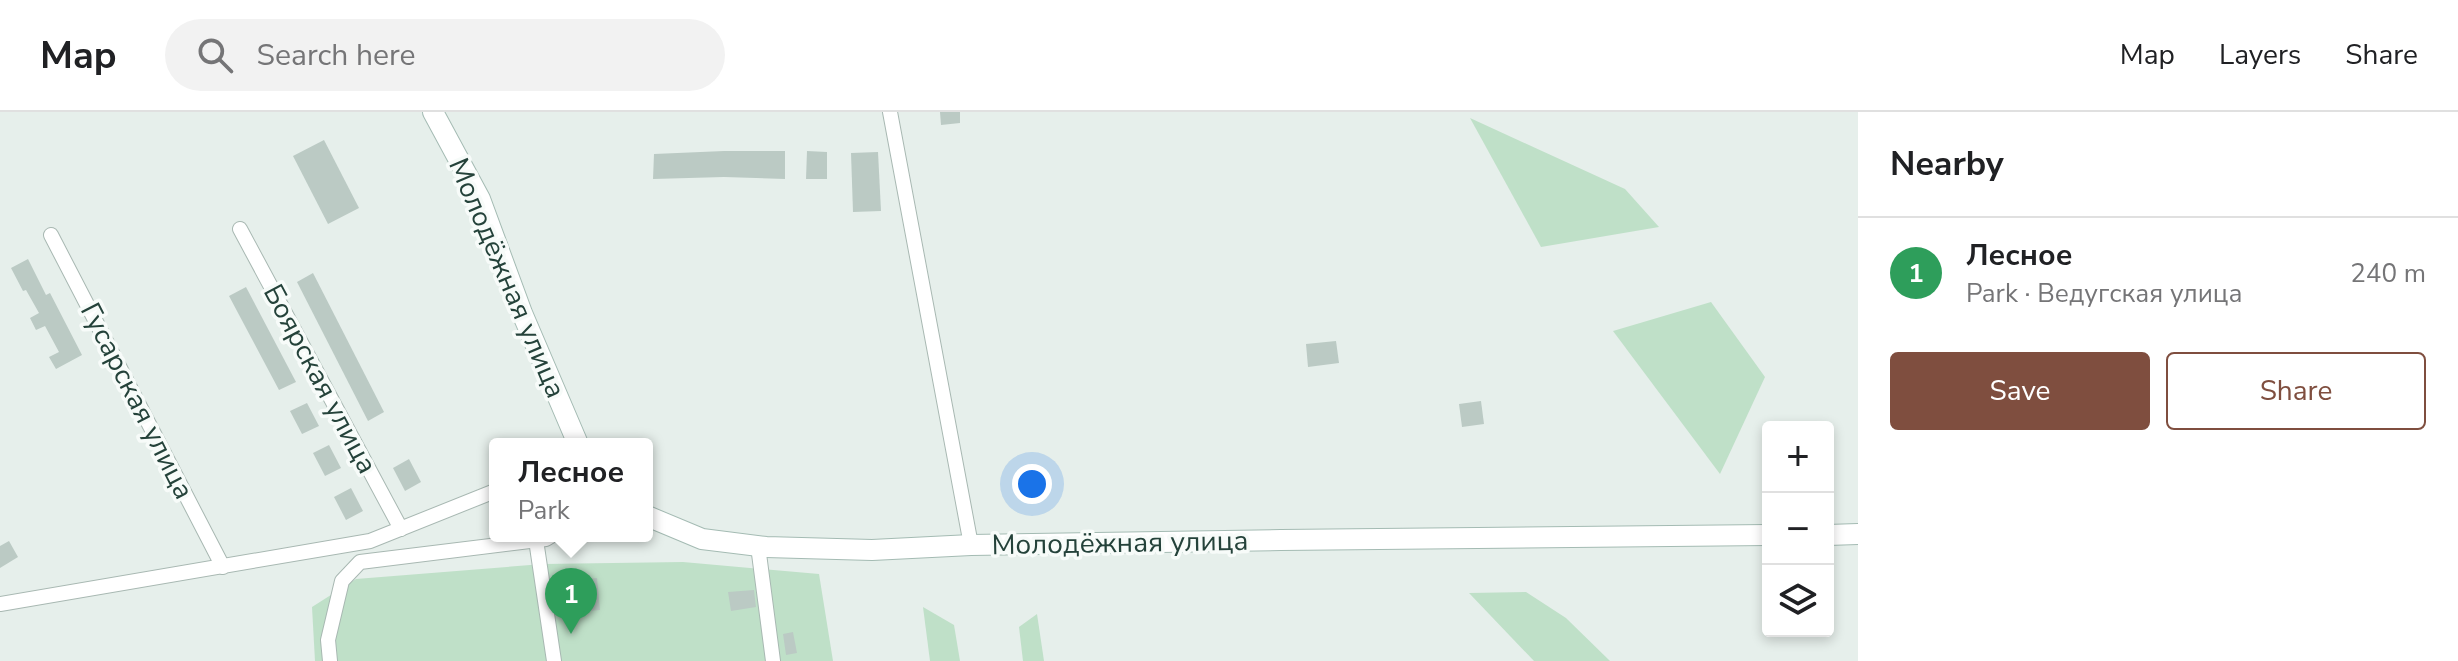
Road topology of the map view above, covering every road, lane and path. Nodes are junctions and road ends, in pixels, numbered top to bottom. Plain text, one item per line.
1 (433, 112) edge
2 (890, 112) edge
3 (240, 229) dead end
4 (51, 235) dead end
5 (575, 438) edge
6 (489, 493) edge
7 (653, 519) edge
8 (401, 529) junction
9 (1858, 534) edge
10 (1762, 535) edge
11 (1834, 535) edge
12 (513, 542) edge
13 (544, 542) edge
14 (971, 545) junction
15 (758, 546) junction
16 (223, 567) junction
17 (0, 604) edge
18 (330, 661) edge
19 (554, 661) edge
20 (773, 661) edge

1 - 5 main road, Молодёжная улица
2 - 14 street
3 - 8 street, Боярская улица
4 - 16 street, Гусарская улица
6 - 8 street
7 - 15 main road, Молодёжная улица
8 - 16 street
9 - 11 main road
10 - 14 main road, Молодёжная улица
12 - 18 street
13 - 19 street
14 - 15 main road, Молодёжная улица
15 - 20 street
16 - 17 street

